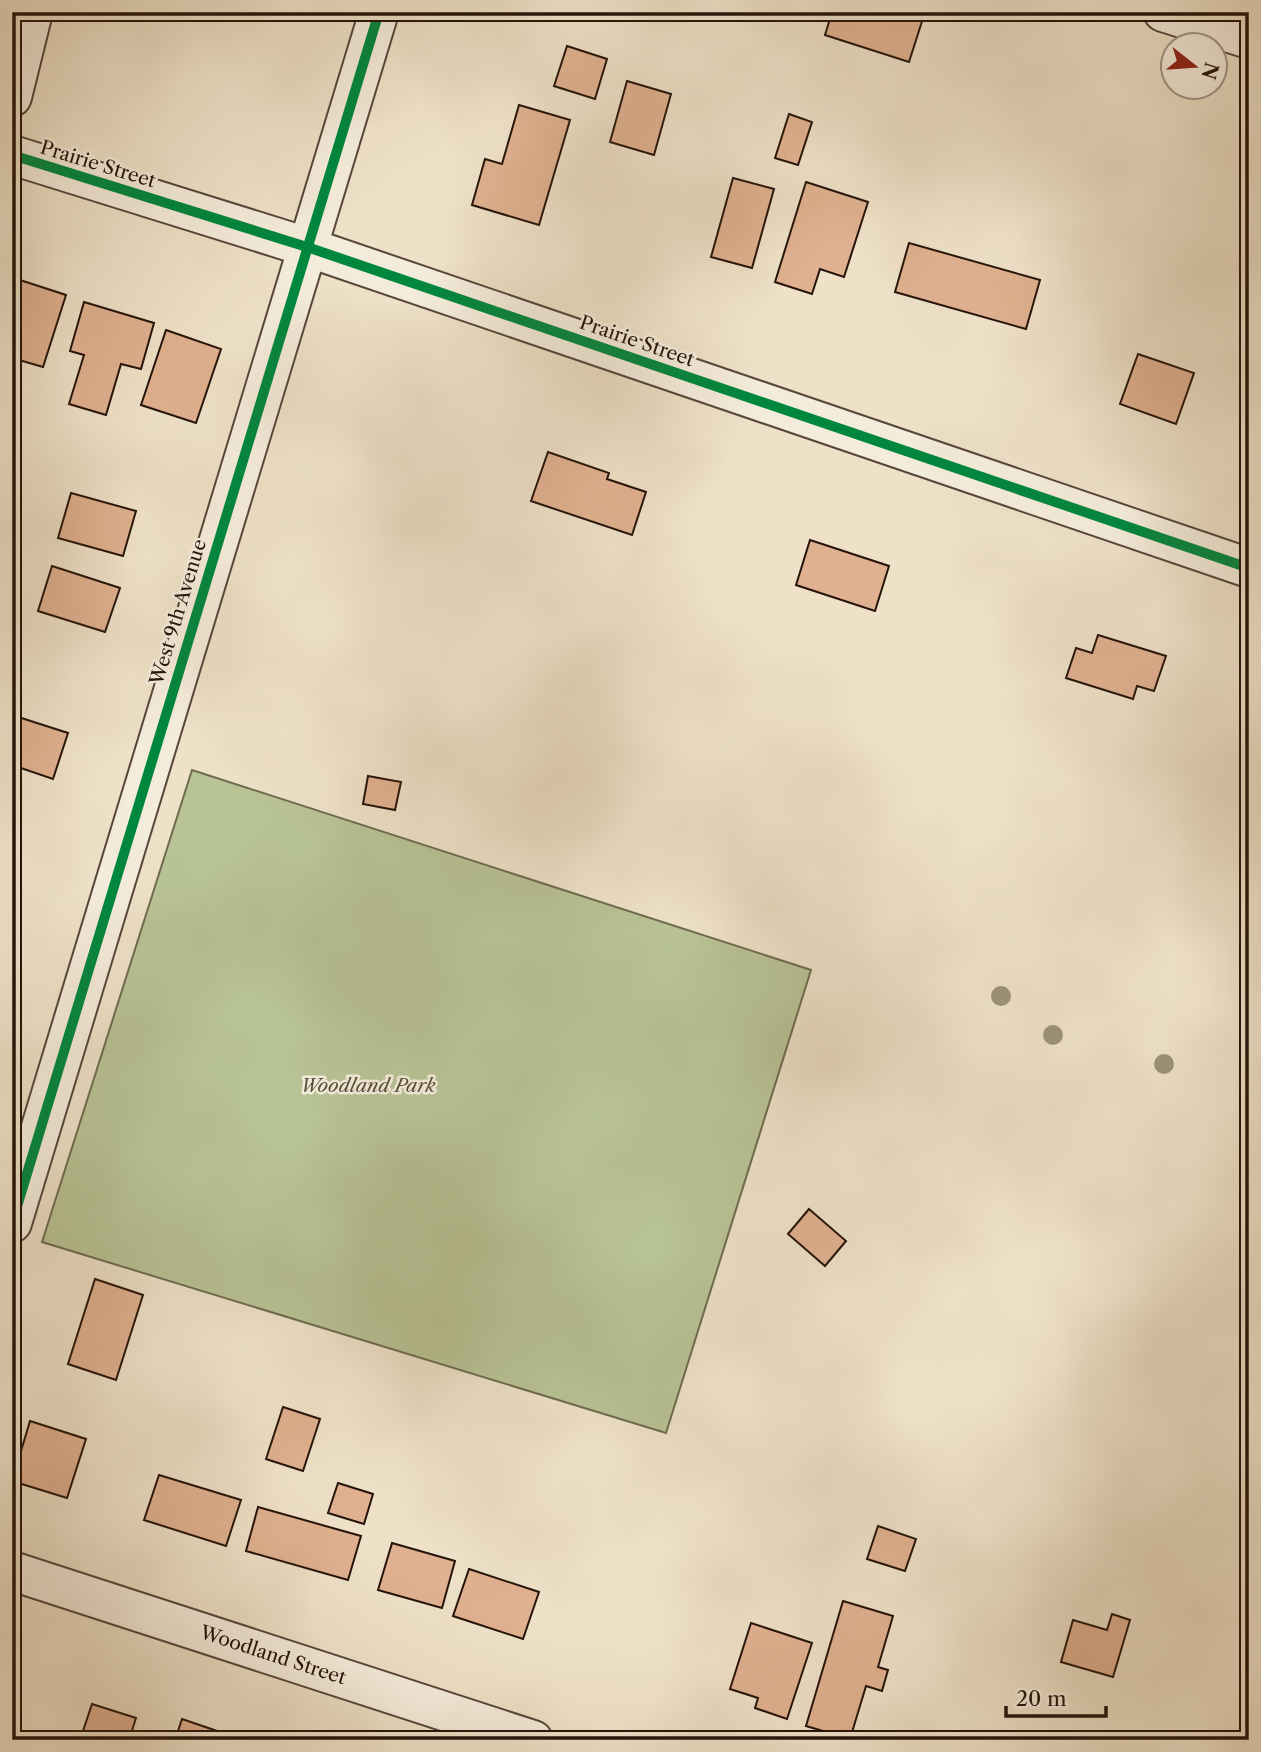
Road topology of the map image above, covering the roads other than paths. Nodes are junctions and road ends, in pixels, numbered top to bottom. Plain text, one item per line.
1 (33, 12) edge
2 (380, 12) edge
3 (1163, 12) edge
4 (1249, 39) edge
5 (12, 97) edge
6 (12, 155) edge
7 (307, 247) junction
8 (1249, 568) edge
9 (12, 1223) edge
10 (12, 1571) edge
11 (533, 1740) edge

1 - 5 street
2 - 7 street, West 9th Avenue
3 - 4 street
6 - 7 street, Prairie Street
7 - 8 street, Prairie Street
7 - 9 street, West 9th Avenue
10 - 11 street, Woodland Street

